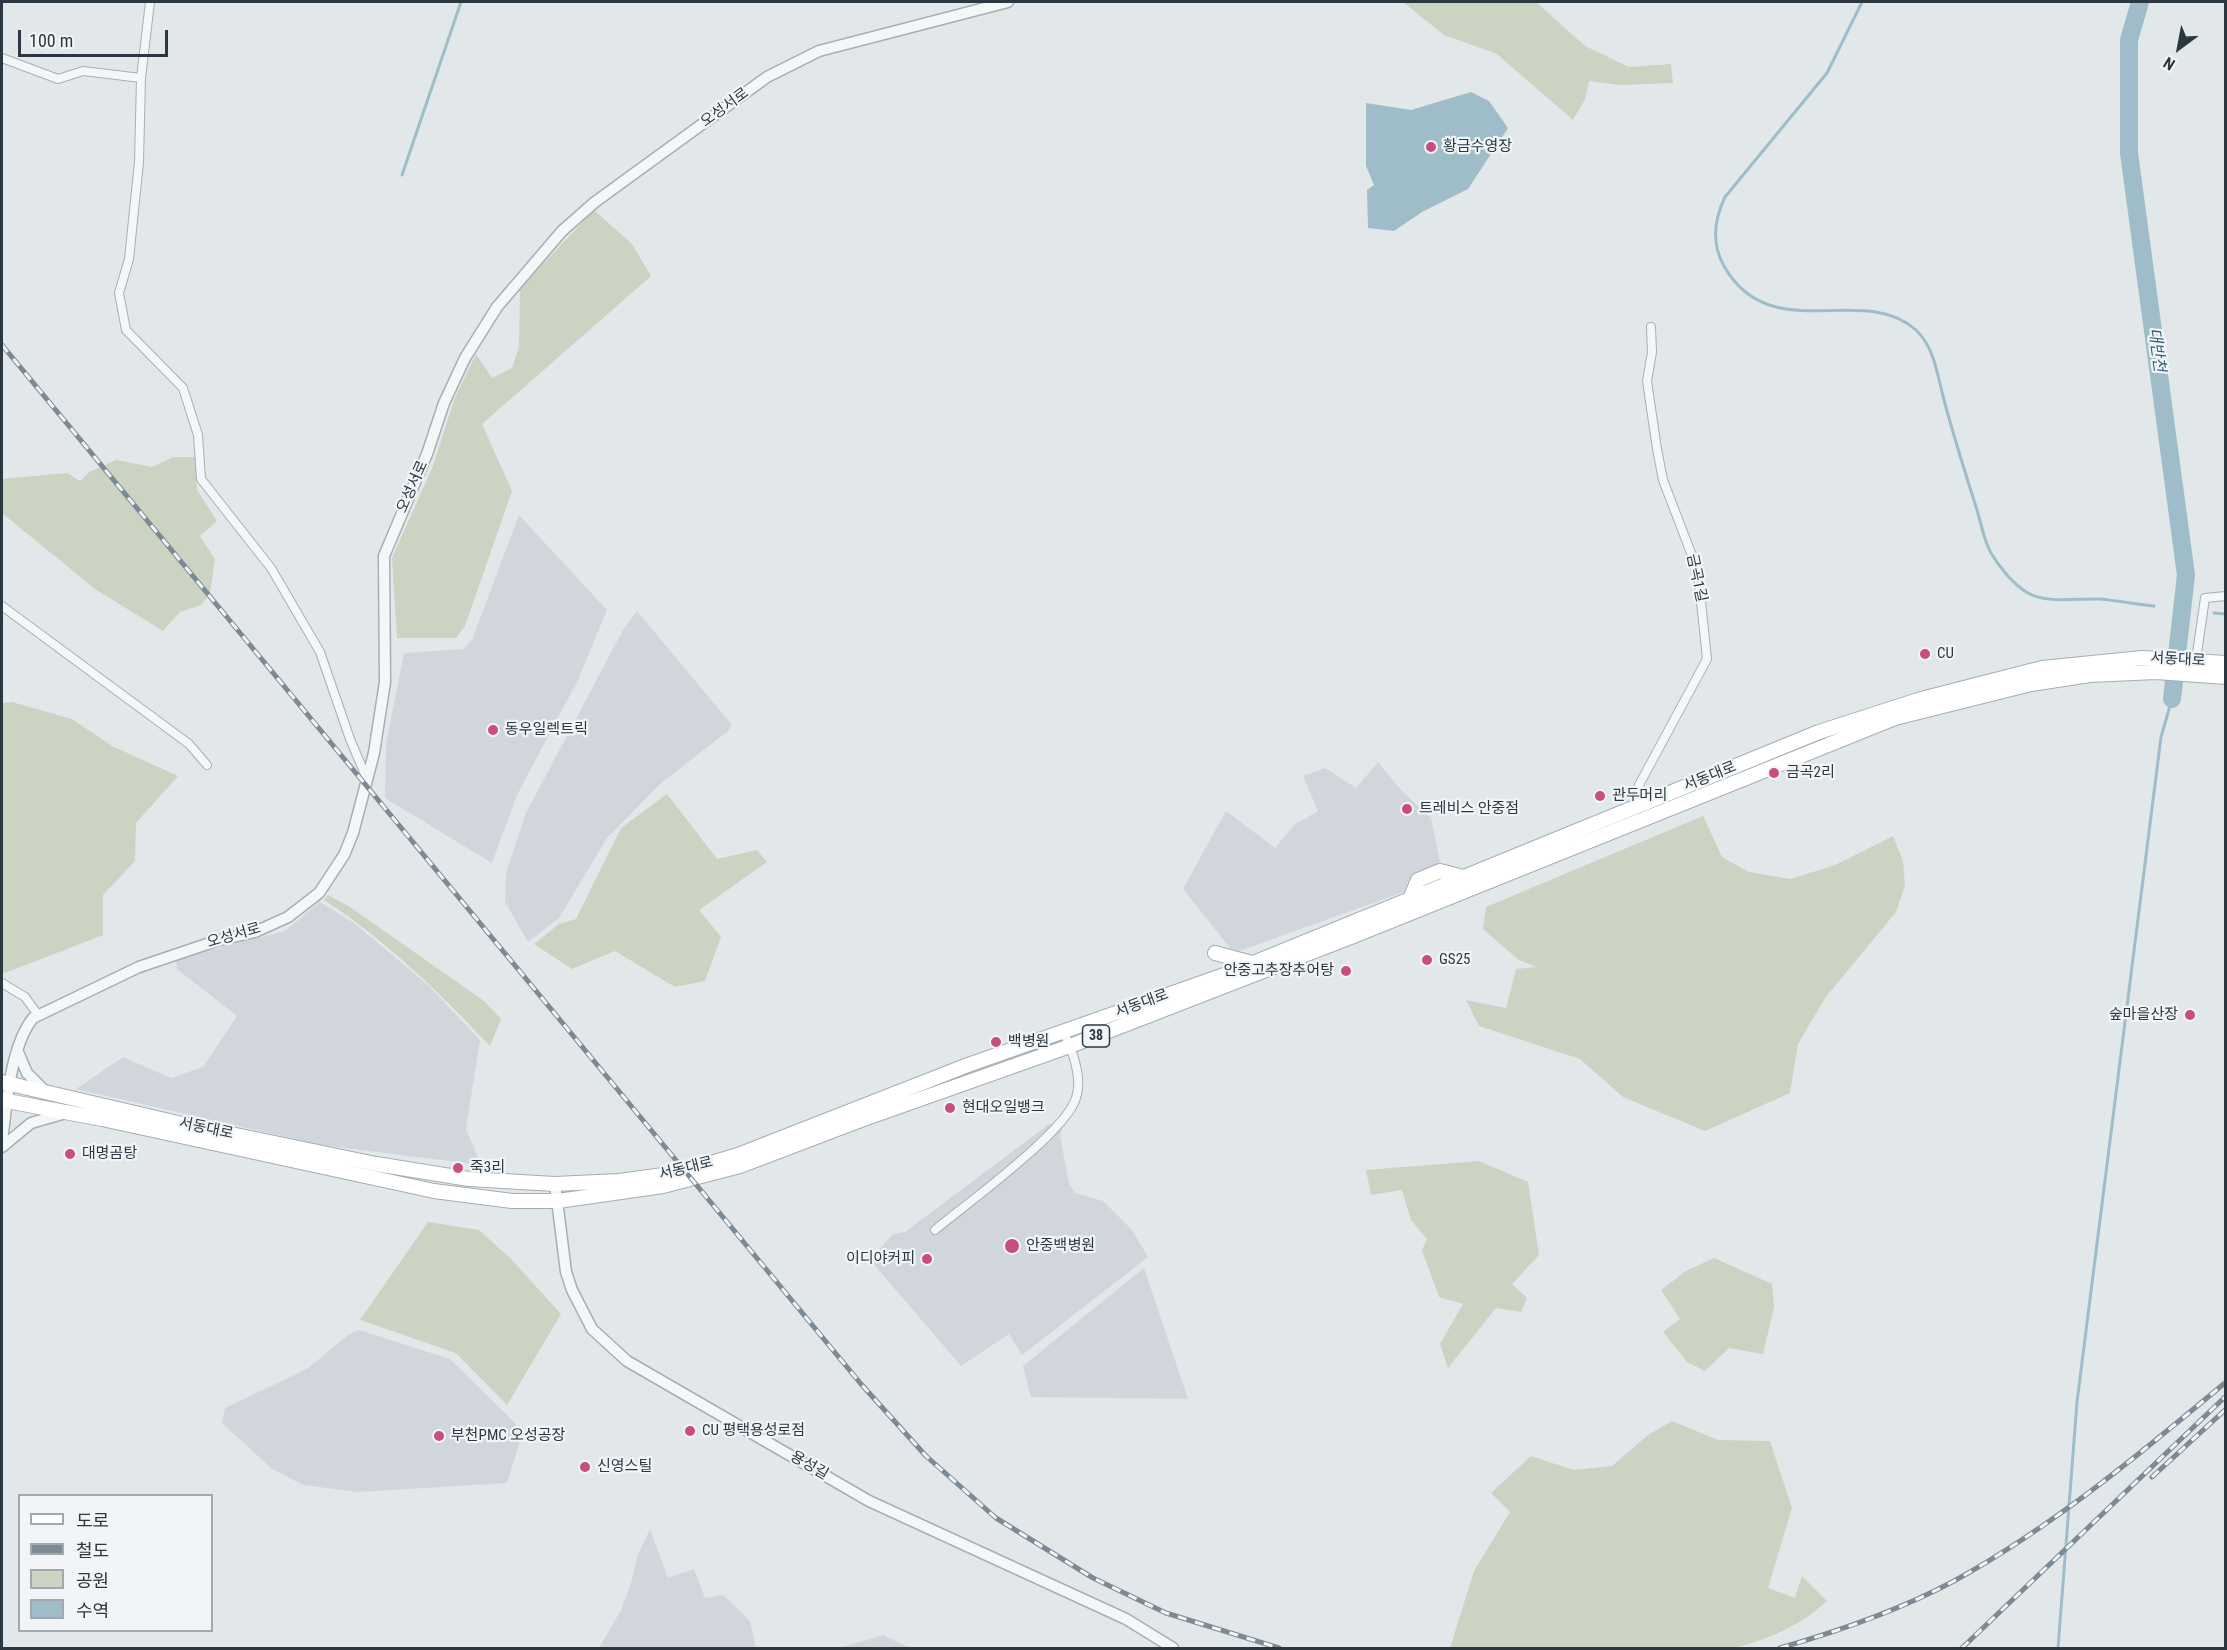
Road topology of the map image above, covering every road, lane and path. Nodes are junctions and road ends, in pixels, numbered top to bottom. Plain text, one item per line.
1 (150, 2) edge
2 (1008, 2) edge
3 (2, 58) edge
4 (141, 78) junction
5 (1651, 327) dead end
6 (2226, 596) edge
7 (2, 606) edge
8 (2226, 663) edge
9 (2189, 664) junction
10 (2226, 677) edge
11 (207, 765) dead end
12 (367, 779) junction
13 (1648, 809) junction
14 (1215, 953) dead end
15 (1252, 963) junction
16 (2, 983) edge
17 (38, 1015) junction
18 (1063, 1031) junction
19 (1071, 1046) junction
20 (18, 1052) junction
21 (6, 1083) edge
22 (46, 1092) junction
23 (4, 1101) edge
24 (68, 1113) junction
25 (2, 1136) edge
26 (2, 1148) edge
27 (555, 1184) junction
28 (558, 1201) junction
29 (935, 1230) dead end
30 (1173, 1648) edge

1 - 4 street
2 - 12 street, 오성서로
3 - 4 street
4 - 12 street
5 - 13 street, 금곡1길
6 - 9 street
7 - 11 street
8 - 9 main road, 서동대로 / 38
9 - 10 main road, 서동대로 / 38
9 - 13 main road, 서동대로 / 38
12 - 17 street, 오성서로
13 - 15 main road, 서동대로 / 38
13 - 19 main road, 서동대로 / 38
14 - 15 main road
15 - 18 main road, 서동대로 / 38
16 - 17 street
17 - 20 street
18 - 19 street
18 - 27 main road, 서동대로 / 38
19 - 28 main road, 서동대로 / 38
19 - 29 street
20 - 21 street
20 - 22 street
21 - 22 main road, 서동대로 / 38
21 - 23 street
22 - 27 main road, 서동대로 / 38
23 - 24 main road, 서동대로 / 38
23 - 25 street
24 - 26 street
24 - 28 main road, 서동대로 / 38
27 - 28 street, 용성길
28 - 30 street, 용성길

